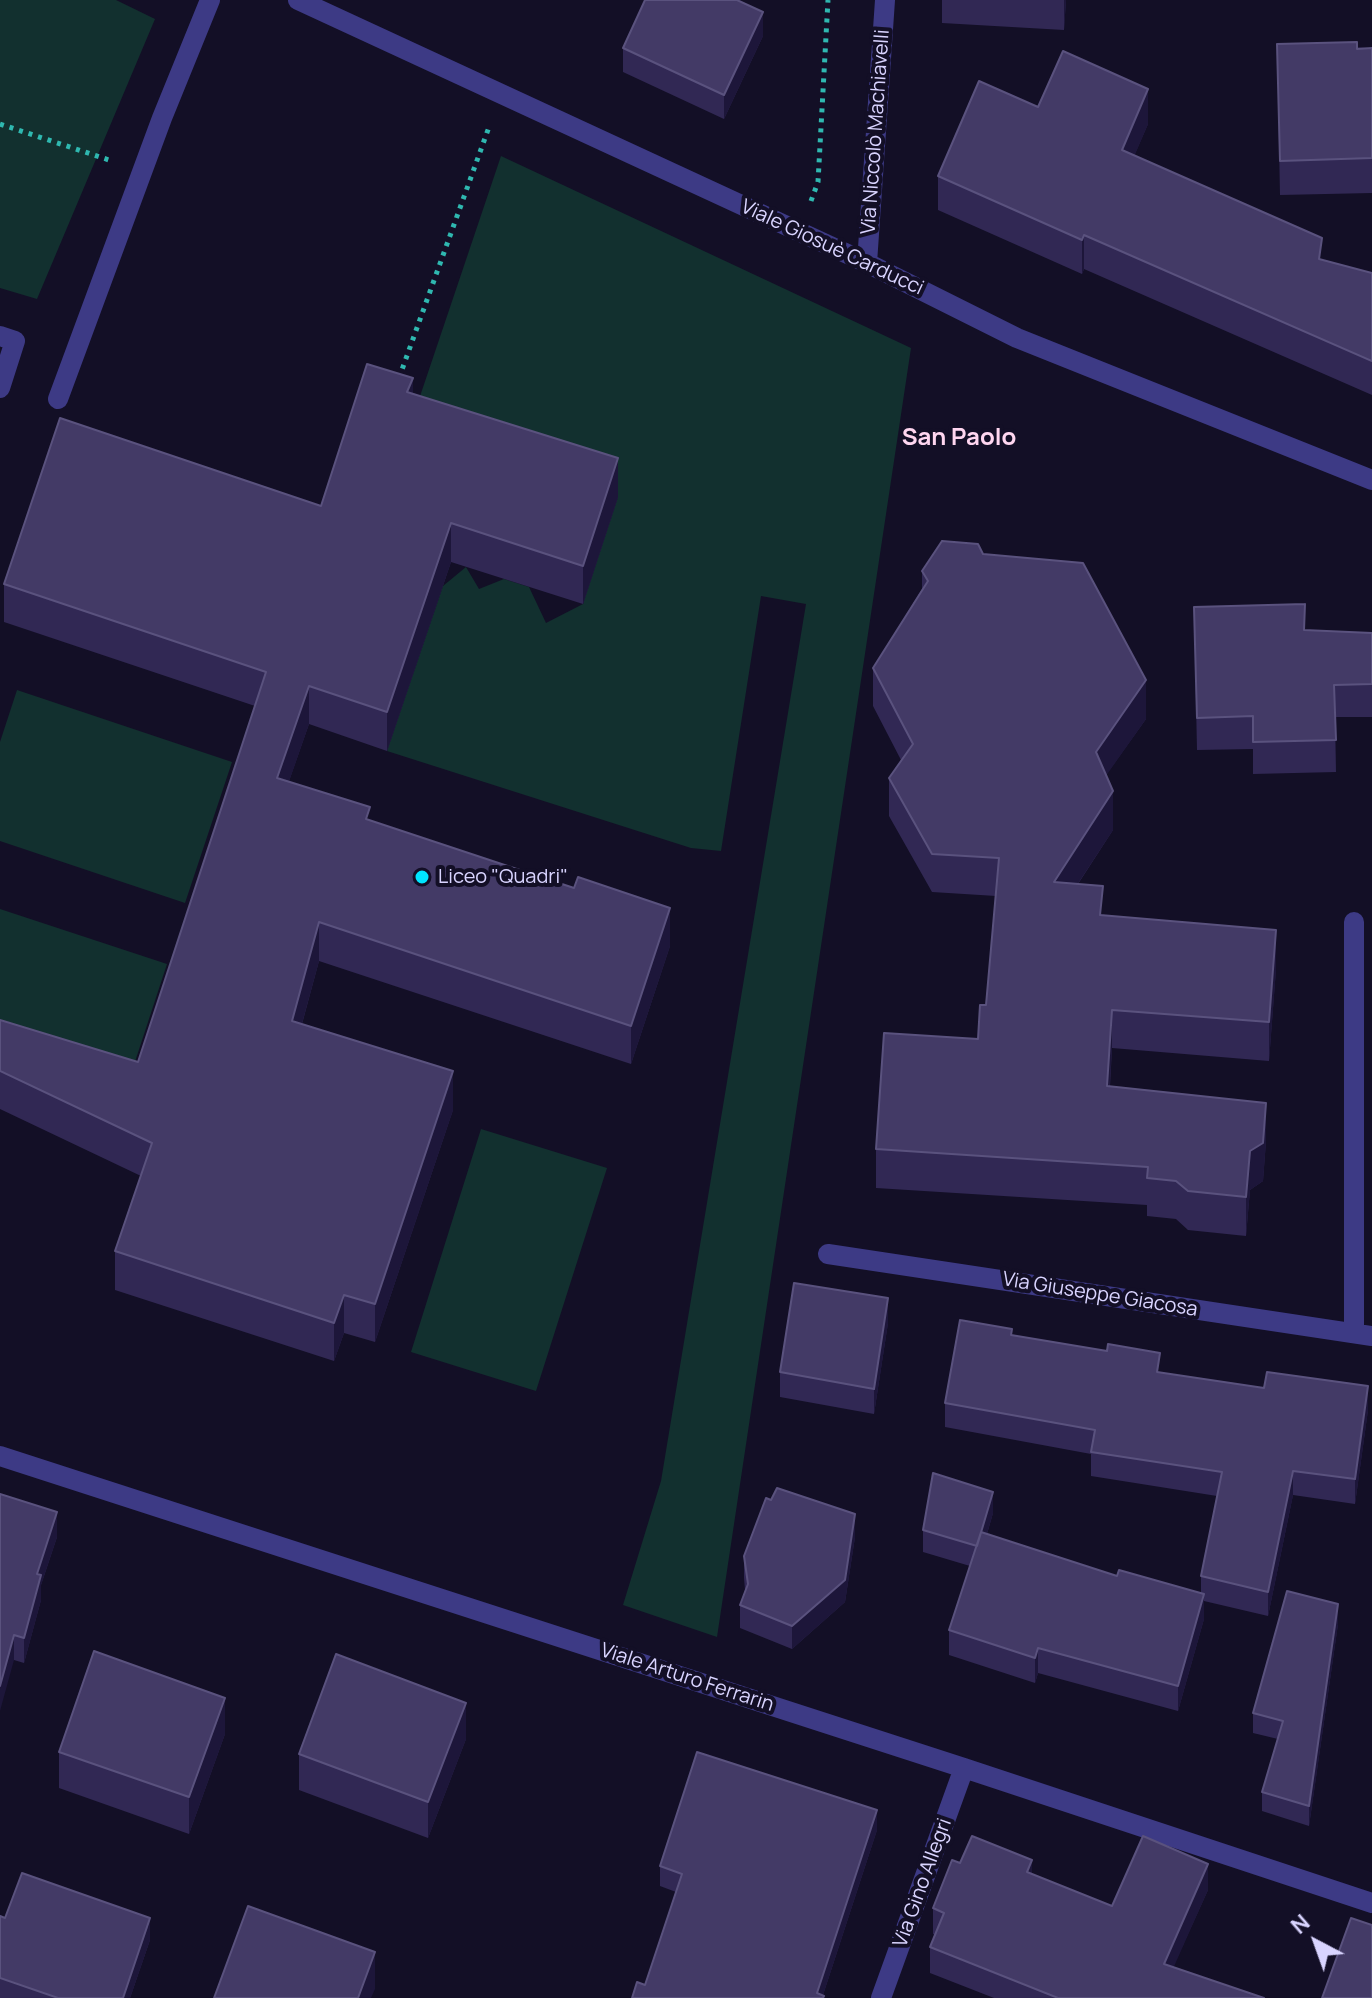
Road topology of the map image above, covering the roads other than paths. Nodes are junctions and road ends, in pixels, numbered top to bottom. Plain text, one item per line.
1 (210, 0) edge
2 (298, 0) edge
3 (885, 0) edge
4 (867, 263) junction
5 (0, 336) edge
6 (0, 388) edge
7 (58, 399) dead end
8 (1372, 480) edge
9 (1354, 922) dead end
10 (828, 1254) dead end
11 (1363, 1334) edge
12 (0, 1456) edge
13 (964, 1768) junction
14 (1372, 1903) edge
15 (881, 1998) edge

1 - 7 street
2 - 4 street, Viale Giosuè Carducci
3 - 4 street, Via Niccolò Machiavelli
4 - 8 street, Viale Giosuè Carducci
5 - 6 street
9 - 11 street
10 - 11 street, Via Giuseppe Giacosa
12 - 13 street, Viale Arturo Ferrarin
13 - 14 street, Viale Arturo Ferrarin
13 - 15 street, Via Gino Allegri

